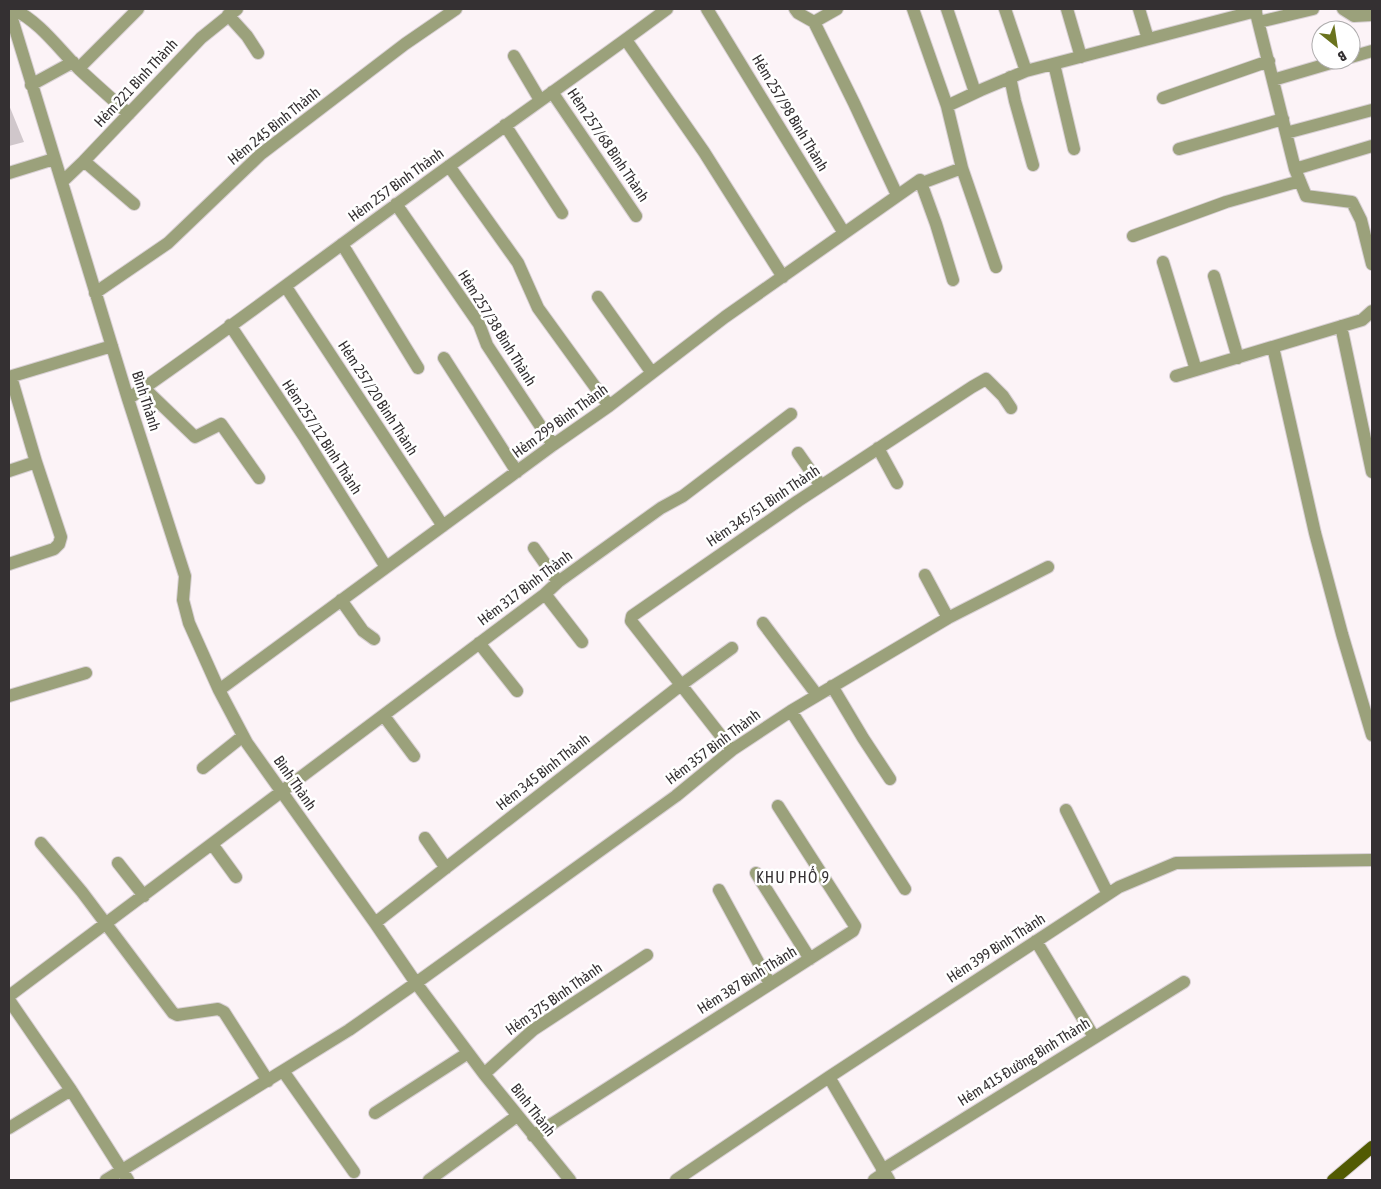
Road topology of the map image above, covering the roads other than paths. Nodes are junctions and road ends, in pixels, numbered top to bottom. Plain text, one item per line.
1 (9, 9) edge
2 (13, 9) edge
3 (138, 9) edge
4 (456, 9) edge
5 (667, 9) edge
6 (707, 9) edge
7 (795, 9) edge
8 (837, 9) edge
9 (913, 9) edge
10 (947, 9) edge
11 (1006, 9) edge
12 (1067, 9) edge
13 (1140, 9) edge
14 (1313, 9) edge
15 (1343, 9) edge
16 (232, 12) edge
17 (1257, 14) edge
18 (1372, 15) edge
19 (814, 22) junction
20 (1148, 39) junction
21 (626, 40) junction
22 (258, 53) dead end
23 (514, 56) dead end
24 (1081, 57) junction
25 (1268, 61) junction
26 (1054, 64) junction
27 (76, 65) junction
28 (1311, 69) edge
29 (1026, 71) junction
30 (1010, 77) junction
31 (1273, 80) junction
32 (32, 85) junction
33 (552, 92) junction
34 (975, 92) junction
35 (1163, 98) dead end
36 (540, 100) junction
37 (947, 106) junction
38 (1372, 110) edge
39 (129, 114) junction
40 (1283, 119) junction
41 (505, 125) junction
42 (1286, 133) junction
43 (1372, 146) edge
44 (1074, 149) dead end
45 (1179, 149) dead end
46 (54, 159) junction
47 (84, 161) junction
48 (1033, 165) dead end
49 (449, 166) junction
50 (962, 168) junction
51 (9, 173) edge
52 (1297, 175) junction
53 (921, 181) junction
54 (62, 182) junction
55 (896, 195) junction
56 (134, 204) dead end
57 (396, 204) junction
58 (562, 213) dead end
59 (636, 216) dead end
60 (1367, 218) edge
61 (844, 233) junction
62 (1133, 236) dead end
63 (342, 244) junction
64 (1163, 262) dead end
65 (1372, 264) edge
66 (996, 266) dead end
67 (783, 276) junction
68 (1214, 276) dead end
69 (953, 280) dead end
70 (286, 287) junction
71 (95, 293) junction
72 (598, 297) dead end
73 (1372, 311) edge
74 (230, 325) junction
75 (1341, 326) junction
76 (112, 346) junction
77 (1274, 347) junction
78 (444, 358) dead end
79 (1238, 358) junction
80 (418, 368) dead end
81 (1196, 370) junction
82 (652, 373) junction
83 (1176, 376) dead end
84 (10, 377) edge
85 (144, 388) junction
86 (128, 399) junction
87 (609, 406) junction
88 (1011, 408) dead end
89 (791, 414) dead end
90 (552, 445) junction
91 (878, 448) junction
92 (798, 453) dead end
93 (36, 462) junction
94 (9, 471) edge
95 (517, 472) junction
96 (1372, 472) edge
97 (259, 478) dead end
98 (897, 483) dead end
99 (821, 486) junction
100 (443, 526) junction
101 (534, 548) dead end
102 (9, 564) edge
103 (386, 567) junction
104 (1048, 567) dead end
105 (925, 575) dead end
106 (558, 582) junction
107 (544, 594) junction
108 (341, 600) junction
109 (948, 618) junction
110 (763, 623) dead end
111 (374, 639) dead end
112 (582, 642) dead end
113 (479, 643) junction
114 (732, 648) dead end
115 (86, 673) dead end
116 (680, 685) junction
117 (832, 686) junction
118 (220, 690) junction
119 (517, 691) dead end
120 (817, 695) junction
121 (9, 696) edge
122 (790, 711) junction
123 (384, 716) junction
124 (243, 736) junction
125 (1372, 736) edge
126 (732, 750) junction
127 (414, 756) dead end
128 (204, 768) dead end
129 (890, 779) dead end
130 (281, 791) junction
131 (778, 806) dead end
132 (1066, 810) dead end
133 (425, 838) dead end
134 (41, 843) dead end
135 (212, 844) junction
136 (1372, 860) edge
137 (118, 863) dead end
138 (446, 868) junction
139 (756, 873) dead end
140 (236, 877) dead end
141 (905, 889) dead end
142 (719, 890) dead end
143 (1108, 894) junction
144 (144, 896) junction
145 (375, 923) junction
146 (106, 924) junction
147 (1036, 941) junction
148 (647, 955) dead end
149 (810, 959) junction
150 (1184, 982) dead end
151 (416, 983) junction
152 (770, 984) junction
153 (9, 996) edge
154 (9, 1000) edge
155 (1094, 1037) junction
156 (468, 1053) junction
157 (283, 1072) junction
158 (484, 1074) junction
159 (829, 1077) junction
160 (268, 1081) junction
161 (71, 1090) junction
162 (375, 1113) dead end
163 (517, 1116) junction
164 (9, 1128) edge
165 (532, 1136) junction
166 (1372, 1147) edge
167 (354, 1172) dead end
168 (125, 1175) edge
169 (882, 1176) edge
170 (106, 1180) edge
171 (428, 1180) edge
172 (570, 1180) edge
173 (676, 1180) edge
174 (1333, 1180) edge

1 - 32 street, Bình Thành
2 - 27 street
3 - 27 street
4 - 71 street, Hẻm 245 Bình Thành
5 - 21 street, Hẻm 257 Bình Thành
6 - 61 street, Hẻm 257/98 Bình Thành
7 - 19 street
8 - 19 street
9 - 37 street
10 - 34 street
11 - 29 street
12 - 24 street
13 - 20 street
14 - 17 street
15 - 18 street
16 - 22 street
16 - 39 street, Hẻm 221 Bình Thành
17 - 20 street
17 - 25 street
19 - 55 street
20 - 24 street
21 - 33 street, Hẻm 257 Bình Thành
21 - 67 street
23 - 36 street
24 - 26 street
25 - 31 street
25 - 35 street
26 - 29 street
26 - 44 street
27 - 32 street
27 - 39 street
28 - 31 street
29 - 30 street
30 - 34 street
30 - 48 street
31 - 40 street
32 - 46 street, Bình Thành
33 - 36 street, Hẻm 257 Bình Thành
33 - 59 street, Hẻm 257/68 Bình Thành
34 - 37 street
36 - 41 street, Hẻm 257 Bình Thành
37 - 50 street
38 - 42 street
39 - 47 street, Hẻm 221 Bình Thành
40 - 42 street
40 - 45 street
41 - 49 street, Hẻm 257 Bình Thành
41 - 58 street
42 - 52 street
43 - 52 street
46 - 51 street
46 - 54 street, Bình Thành
47 - 54 street, Hẻm 221 Bình Thành
47 - 56 street
49 - 57 street, Hẻm 257 Bình Thành
49 - 87 street
50 - 53 street, Hẻm 299 Bình Thành
50 - 66 street
52 - 60 street
52 - 62 street
53 - 55 street, Hẻm 299 Bình Thành
53 - 69 street
54 - 71 street, Bình Thành
55 - 61 street, Hẻm 299 Bình Thành
57 - 63 street, Hẻm 257 Bình Thành
57 - 90 street, Hẻm 257/38 Bình Thành
60 - 65 street
61 - 67 street, Hẻm 299 Bình Thành
63 - 70 street, Hẻm 257 Bình Thành
63 - 80 street
64 - 81 street
67 - 82 street, Hẻm 299 Bình Thành
68 - 79 street
70 - 74 street, Hẻm 257 Bình Thành
70 - 100 street, Hẻm 257/20 Bình Thành
71 - 76 street, Bình Thành
72 - 82 street
73 - 75 street
74 - 85 street, Hẻm 257 Bình Thành
74 - 103 street, Hẻm 257/12 Bình Thành
75 - 77 street
75 - 96 street
76 - 84 street
76 - 86 street, Bình Thành
77 - 79 street
77 - 125 street
78 - 95 street
79 - 81 street
81 - 83 street
82 - 87 street, Hẻm 299 Bình Thành
84 - 93 street
85 - 86 street, Hẻm 257 Bình Thành
85 - 97 street
86 - 118 street, Bình Thành
87 - 90 street, Hẻm 299 Bình Thành
88 - 91 street, Hẻm 345/51 Bình Thành
89 - 106 street, Hẻm 317 Bình Thành
90 - 95 street, Hẻm 299 Bình Thành
91 - 98 street
91 - 99 street, Hẻm 345/51 Bình Thành
92 - 99 street
93 - 94 street
93 - 102 street
95 - 100 street, Hẻm 299 Bình Thành
99 - 116 street, Hẻm 345/51 Bình Thành
100 - 103 street, Hẻm 299 Bình Thành
101 - 106 street
103 - 108 street, Hẻm 299 Bình Thành
104 - 109 street, Hẻm 357 Bình Thành
105 - 109 street
106 - 107 street, Hẻm 317 Bình Thành
107 - 112 street
107 - 113 street, Hẻm 317 Bình Thành
108 - 111 street
108 - 118 street, Hẻm 299 Bình Thành
109 - 117 street, Hẻm 357 Bình Thành
110 - 120 street
113 - 119 street
113 - 123 street, Hẻm 317 Bình Thành
114 - 116 street, Hẻm 345 Bình Thành
115 - 121 street
116 - 126 street
116 - 138 street, Hẻm 345 Bình Thành
117 - 120 street, Hẻm 357 Bình Thành
117 - 129 street
118 - 124 street, Bình Thành
120 - 122 street, Hẻm 357 Bình Thành
122 - 126 street, Hẻm 357 Bình Thành
122 - 141 street
123 - 127 street
123 - 130 street, Hẻm 317 Bình Thành
124 - 128 street
124 - 130 street, Bình Thành
126 - 151 street, Hẻm 357 Bình Thành
130 - 135 street, Hẻm 317 Bình Thành
130 - 145 street, Bình Thành
131 - 149 street, Hẻm 387 Bình Thành
132 - 143 street
133 - 138 street
134 - 146 street
135 - 140 street
135 - 144 street, Hẻm 317 Bình Thành
136 - 143 street, Hẻm 399 Bình Thành
137 - 144 street
138 - 145 street, Hẻm 345 Bình Thành
139 - 149 street
142 - 152 street
143 - 147 street, Hẻm 399 Bình Thành
144 - 146 street, Hẻm 317 Bình Thành
145 - 151 street, Bình Thành
146 - 153 street, Hẻm 317 Bình Thành
146 - 160 street
147 - 155 street
147 - 159 street, Hẻm 399 Bình Thành
148 - 158 street, Hẻm 375 Bình Thành
149 - 152 street, Hẻm 387 Bình Thành
150 - 155 street, Hẻm 415 Đường Bình Thành
151 - 156 street, Bình Thành
151 - 157 street, Hẻm 357 Bình Thành
152 - 165 street, Hẻm 387 Bình Thành
154 - 161 street
155 - 169 street, Hẻm 415 Đường Bình Thành
156 - 158 street, Bình Thành
156 - 162 street
157 - 160 street, Hẻm 357 Bình Thành
157 - 167 street
158 - 163 street, Bình Thành
159 - 169 street
159 - 173 street, Hẻm 399 Bình Thành
160 - 168 street, Hẻm 357 Bình Thành
161 - 164 street
161 - 168 street
163 - 165 street, Bình Thành
163 - 171 street
165 - 172 street, Bình Thành
166 - 174 main road
168 - 170 street, Hẻm 357 Bình Thành

